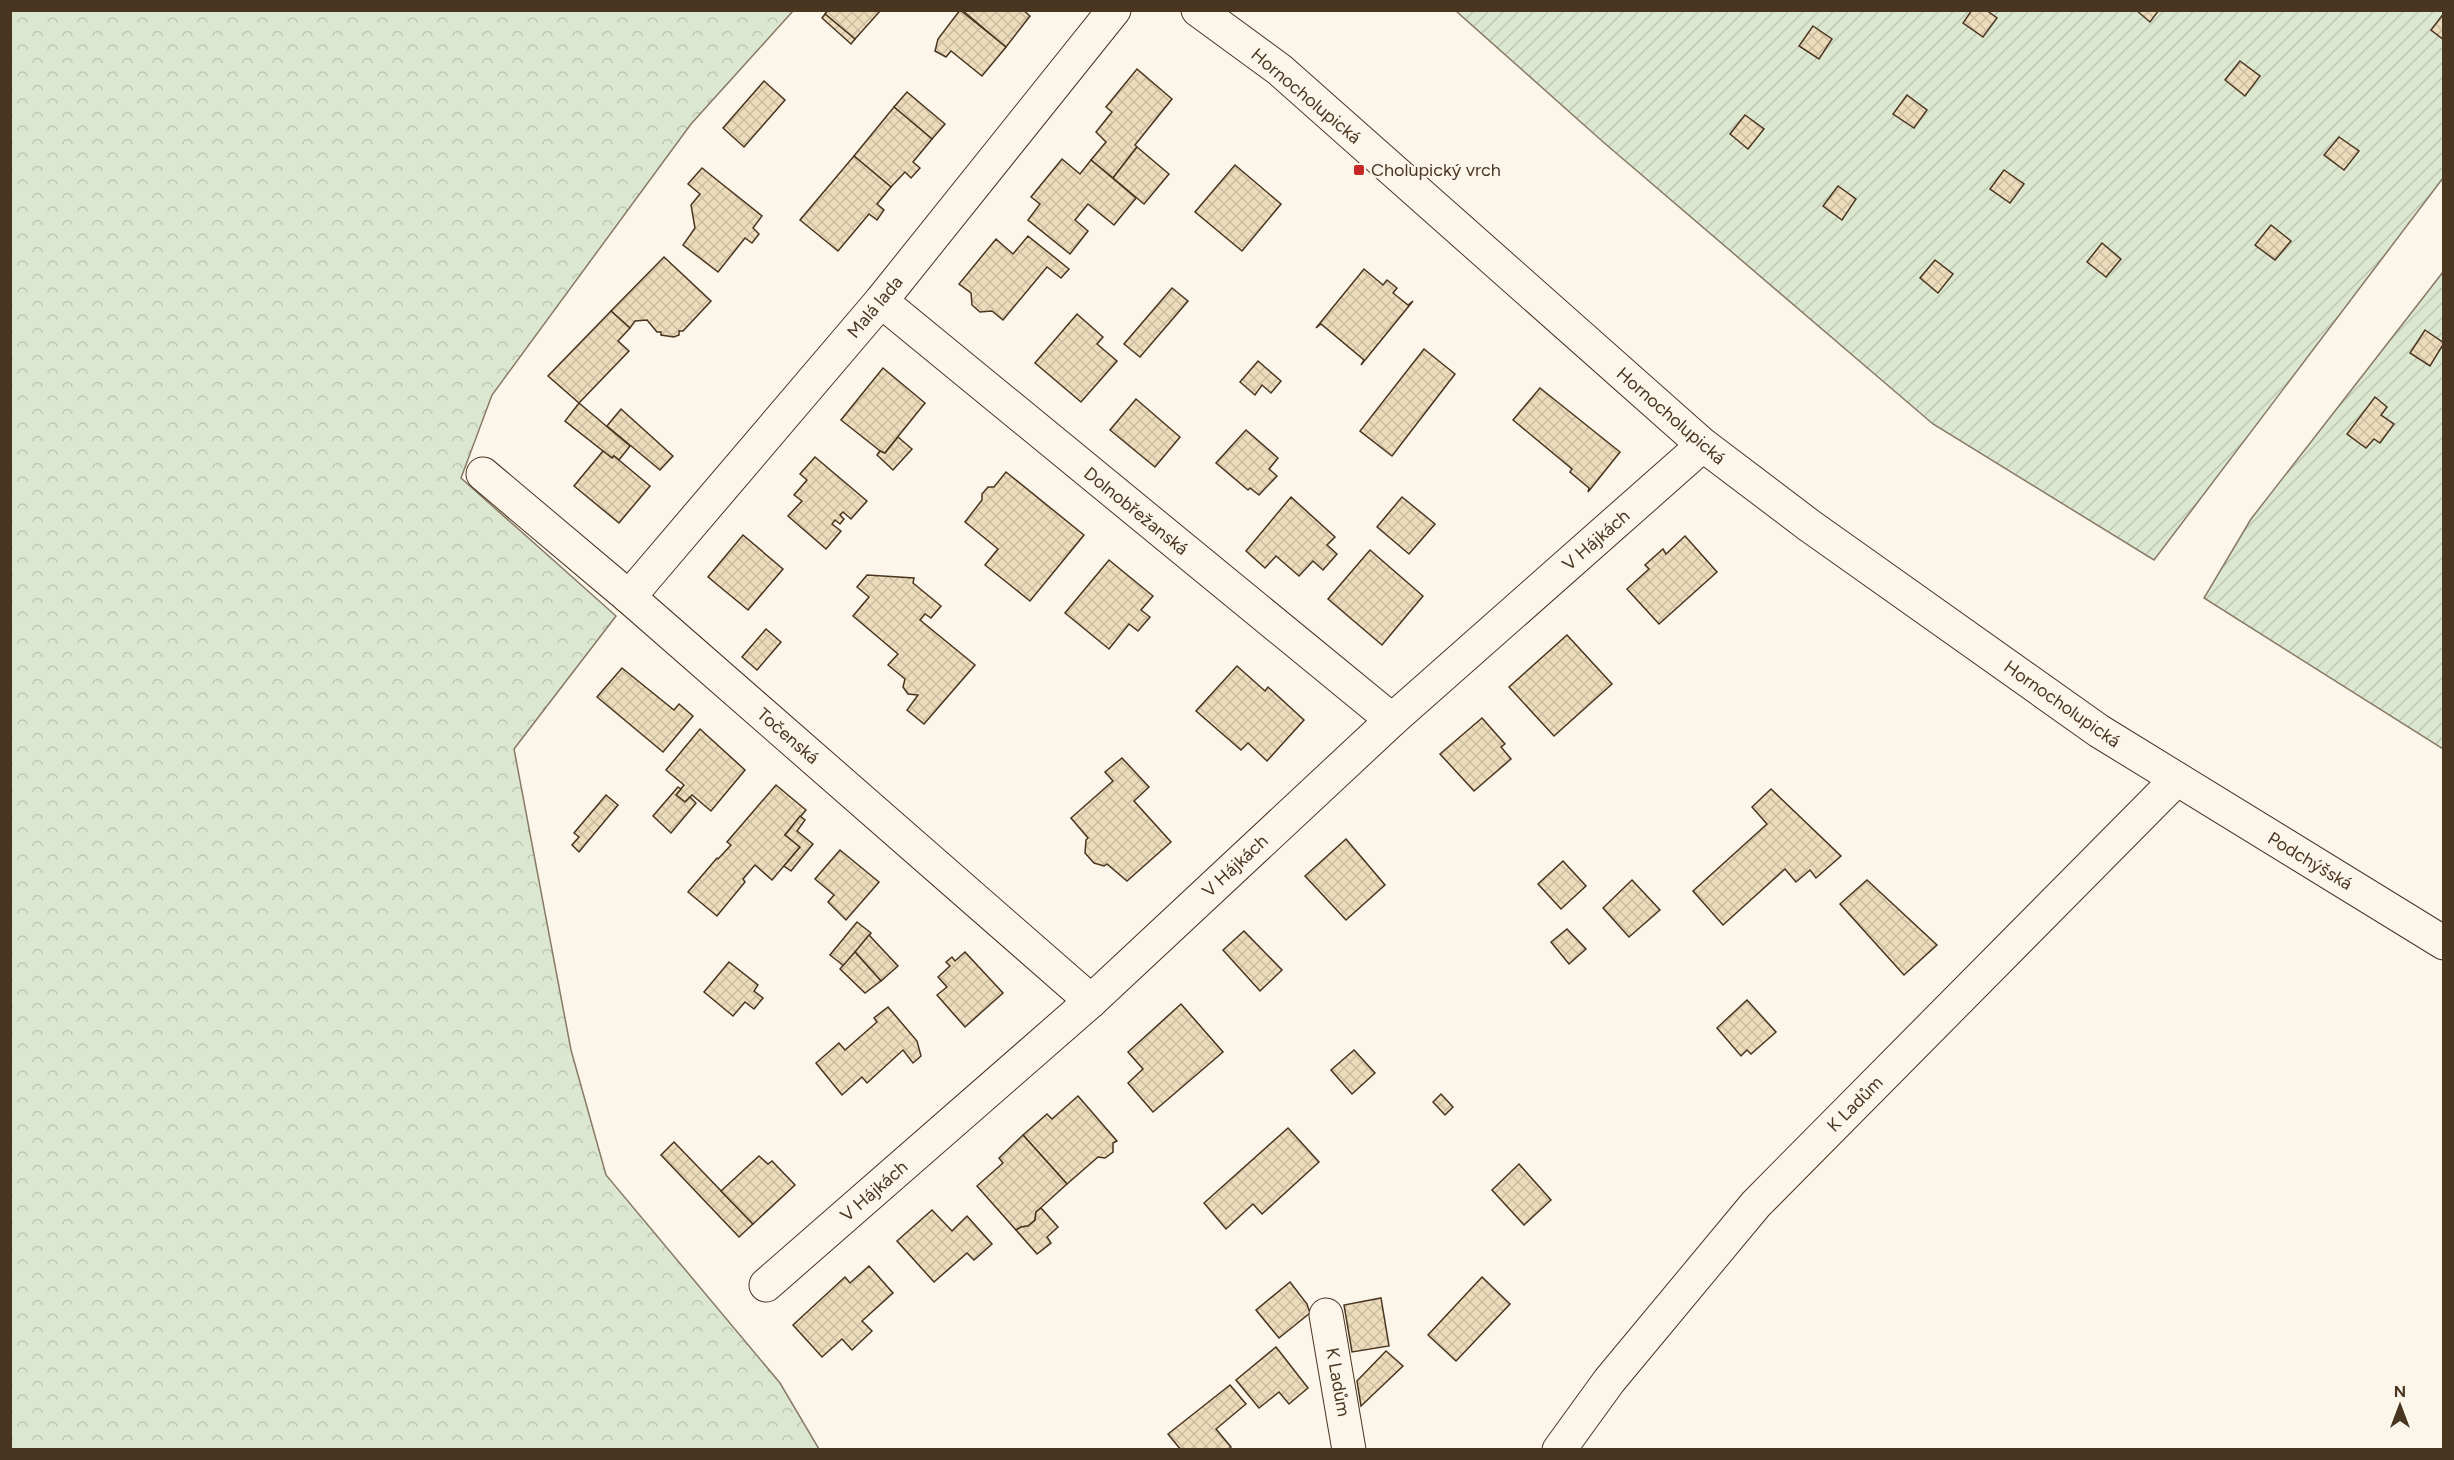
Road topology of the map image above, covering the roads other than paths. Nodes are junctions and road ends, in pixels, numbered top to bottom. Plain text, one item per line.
1 (1114, 10) edge
2 (1198, 10) edge
3 (881, 301) junction
4 (1703, 445) junction
5 (483, 474) dead end
6 (629, 597) junction
7 (1392, 720) junction
8 (2176, 780) junction
9 (2444, 943) edge
10 (1091, 1001) junction
11 (766, 1285) dead end
12 (1326, 1315) dead end
13 (1349, 1449) edge
14 (1559, 1449) edge

1 - 3 street, Malá lada
2 - 4 street, Hornocholupická
3 - 6 street, Malá lada
3 - 7 street, Dolnobřežanská
4 - 7 street, V Hájkách
4 - 8 street, Hornocholupická
5 - 6 street, Točenská
6 - 10 street, Točenská
7 - 10 street, V Hájkách
8 - 9 street, Podchýšská
8 - 14 street, K Ladům
10 - 11 street, V Hájkách
12 - 13 street, K Ladům

